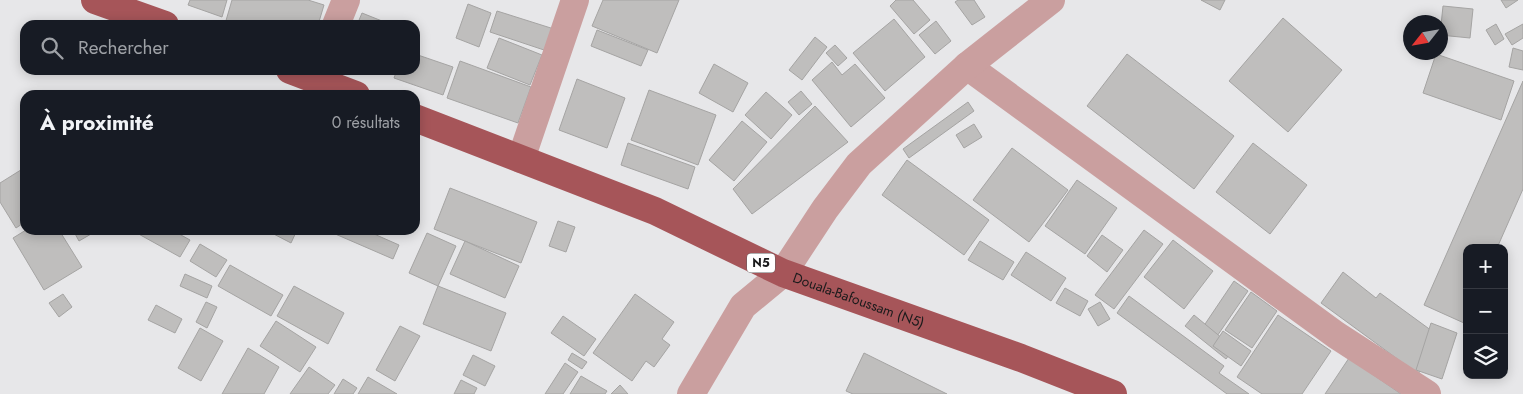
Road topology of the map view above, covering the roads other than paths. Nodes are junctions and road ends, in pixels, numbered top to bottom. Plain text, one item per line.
1 (97, 0) edge
2 (346, 0) edge
3 (575, 0) edge
4 (1051, 0) edge
5 (151, 20) edge
6 (338, 20) edge
7 (967, 66) junction
8 (312, 75) edge
9 (345, 90) edge
10 (420, 120) edge
11 (521, 159) junction
12 (783, 273) junction
13 (691, 394) edge
14 (1113, 394) edge
15 (1427, 394) edge

1 - 5 highway
2 - 6 street
3 - 11 street
4 - 7 street
7 - 12 street
7 - 15 street
8 - 9 highway
10 - 11 highway, Douala-Bafoussam (N5) / N5
11 - 12 highway, Douala-Bafoussam (N5) / N5
12 - 13 street
12 - 14 highway, Douala-Bafoussam (N5) / N5

